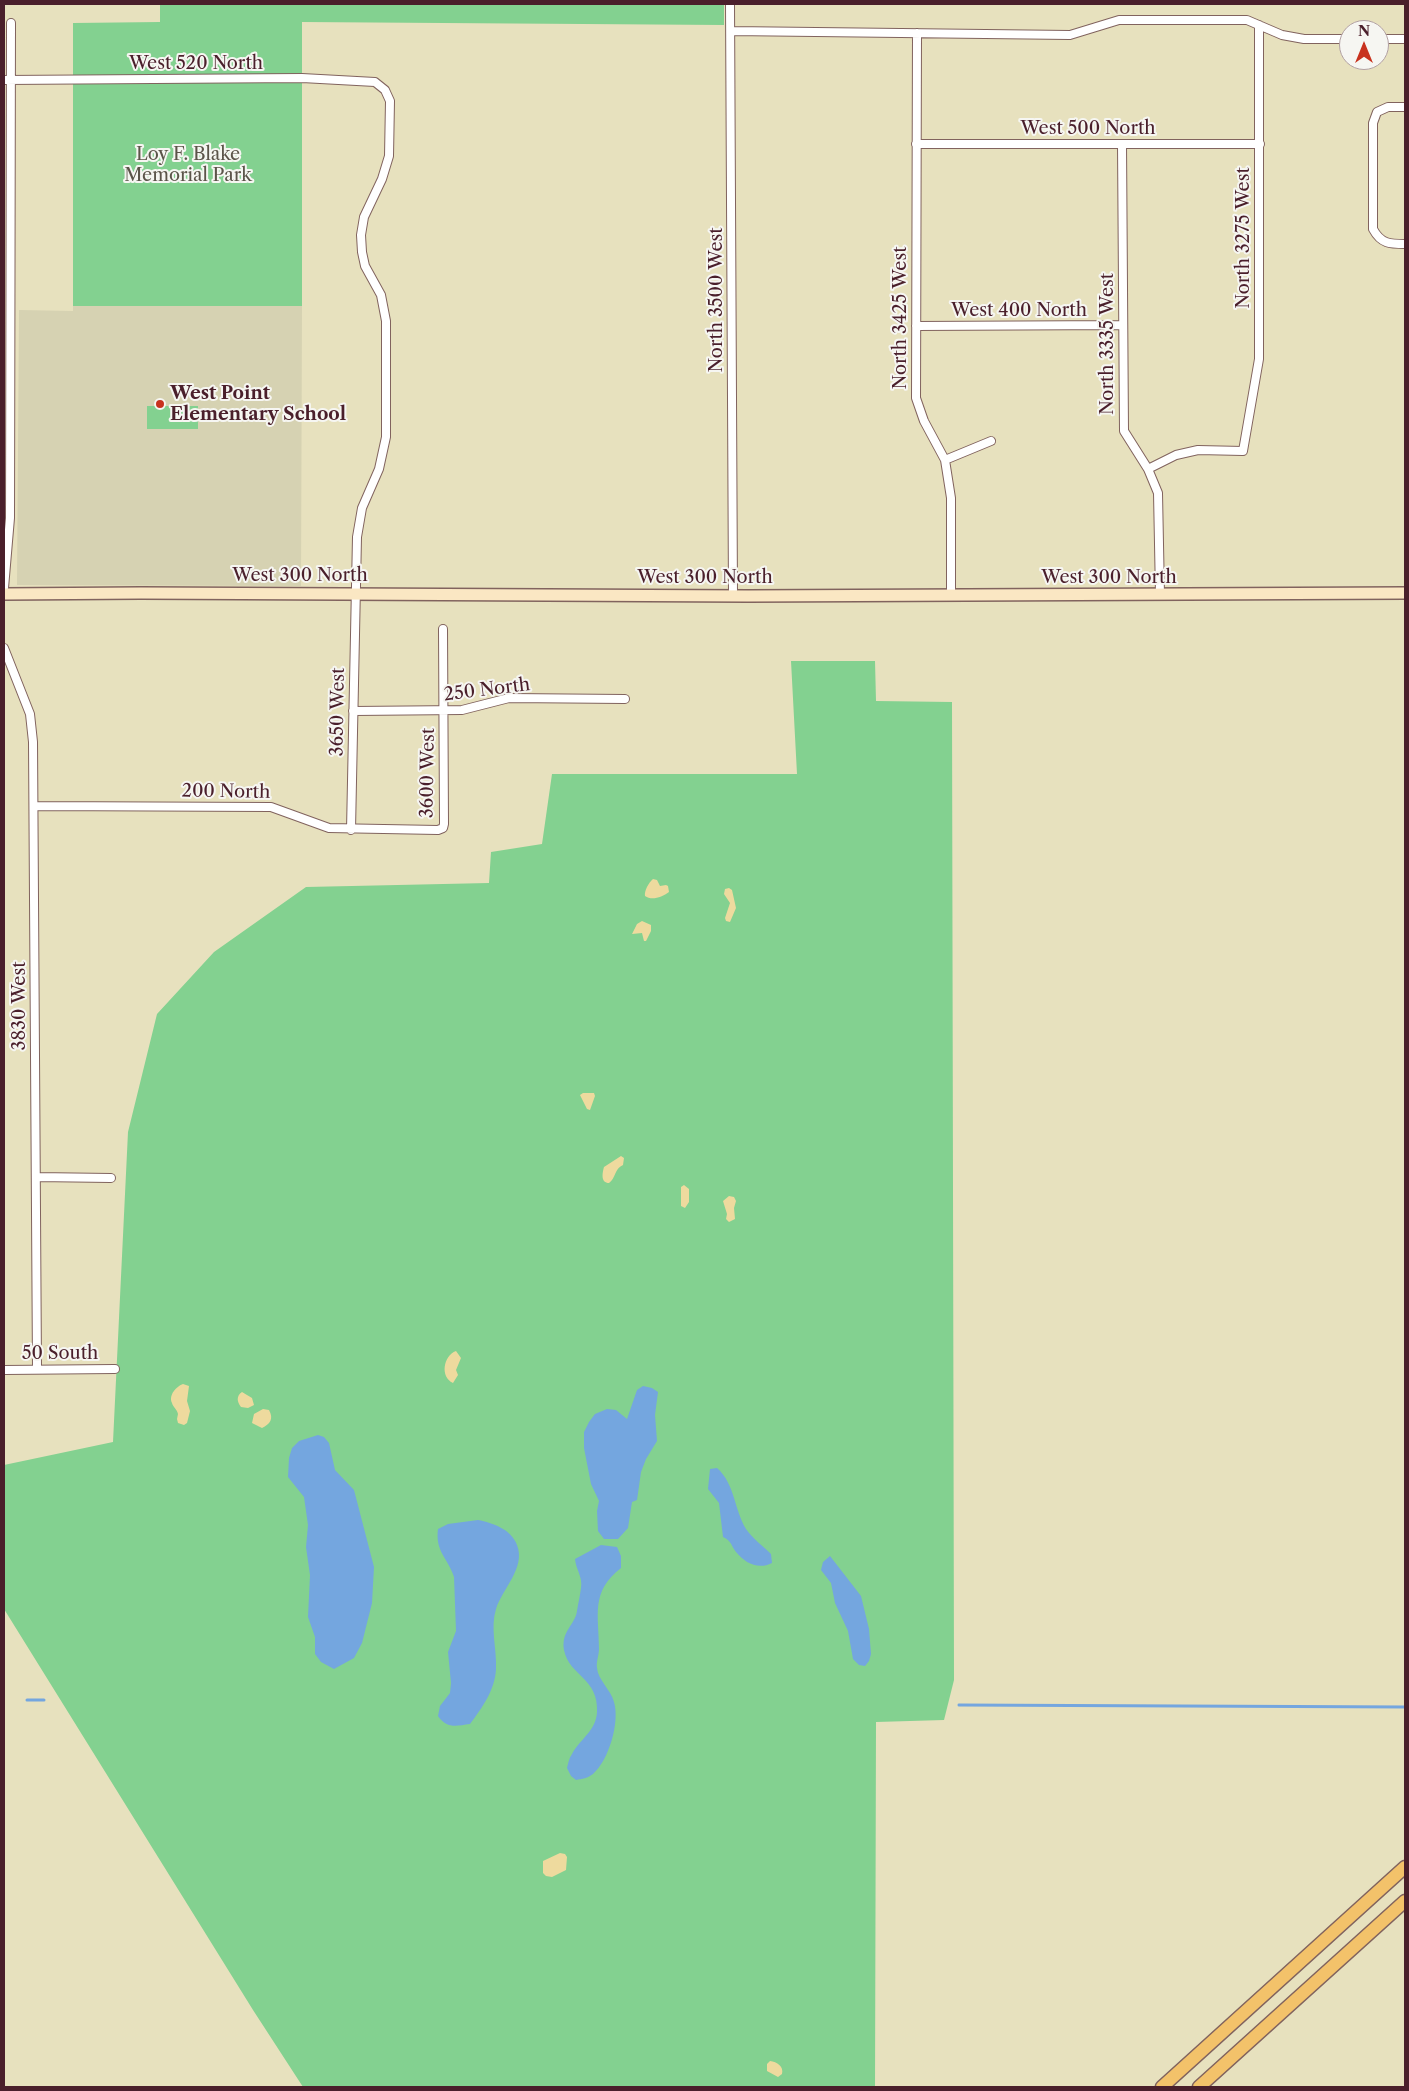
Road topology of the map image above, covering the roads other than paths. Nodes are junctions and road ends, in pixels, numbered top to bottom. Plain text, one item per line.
1 (730, 4) edge
2 (11, 23) dead end
3 (1259, 25) junction
4 (731, 31) junction
5 (916, 33) junction
6 (1339, 39) edge
7 (1389, 39) edge
8 (1405, 39) edge
9 (7, 80) edge
10 (385, 90) joint
11 (1405, 107) edge
12 (916, 144) junction
13 (1122, 144) junction
14 (1260, 144) junction
15 (1405, 244) edge
16 (1123, 325) junction
17 (916, 326) junction
18 (991, 441) dead end
19 (945, 460) junction
20 (1148, 469) junction
21 (4, 588) edge
22 (1405, 593) edge
23 (4, 594) edge
24 (356, 594) junction
25 (1160, 595) junction
26 (733, 596) junction
27 (951, 596) junction
28 (443, 629) dead end
29 (4, 648) edge
30 (625, 699) dead end
31 (353, 711) junction
32 (444, 711) junction
33 (34, 806) junction
34 (442, 828) joint
35 (351, 830) junction
36 (36, 1177) junction
37 (111, 1178) dead end
38 (37, 1369) junction
39 (116, 1369) dead end
40 (4, 1370) edge
41 (1405, 1867) edge
42 (1405, 1901) edge
43 (1162, 2087) edge
44 (1199, 2087) edge

1 - 4 street, North 3500 West
2 - 9 street
3 - 5 street
3 - 6 street
3 - 14 street, North 3275 West
4 - 5 street
4 - 26 street, North 3500 West
5 - 12 street, North 3425 West
7 - 8 street
9 - 10 street, West 520 North
9 - 21 street
10 - 24 street, 3650 West
11 - 15 street
12 - 13 street, West 500 North
12 - 17 street, North 3425 West
13 - 14 street, West 500 North
13 - 16 street, North 3335 West
14 - 20 street, North 3275 West
16 - 17 street, West 400 North
16 - 20 street, North 3335 West
17 - 19 street, North 3425 West
18 - 19 street
19 - 27 street, North 3425 West
20 - 25 street, North 3335 West
22 - 25 main road, West 300 North
23 - 24 main road, West 300 North
24 - 26 main road, West 300 North
24 - 31 street, 3650 West
25 - 27 main road, West 300 North
26 - 27 main road, West 300 North
28 - 32 street, 3600 West
29 - 33 street, 3830 West
30 - 32 street, 250 North
31 - 32 street, 250 North
31 - 35 street, 3650 West
32 - 34 street, 3600 West
33 - 35 street, 200 North
33 - 36 street, 3830 West
34 - 35 street, 200 North
36 - 37 street
36 - 38 street, 3830 West
38 - 39 street, 50 South
38 - 40 street, 50 South
41 - 43 main road
42 - 44 main road

